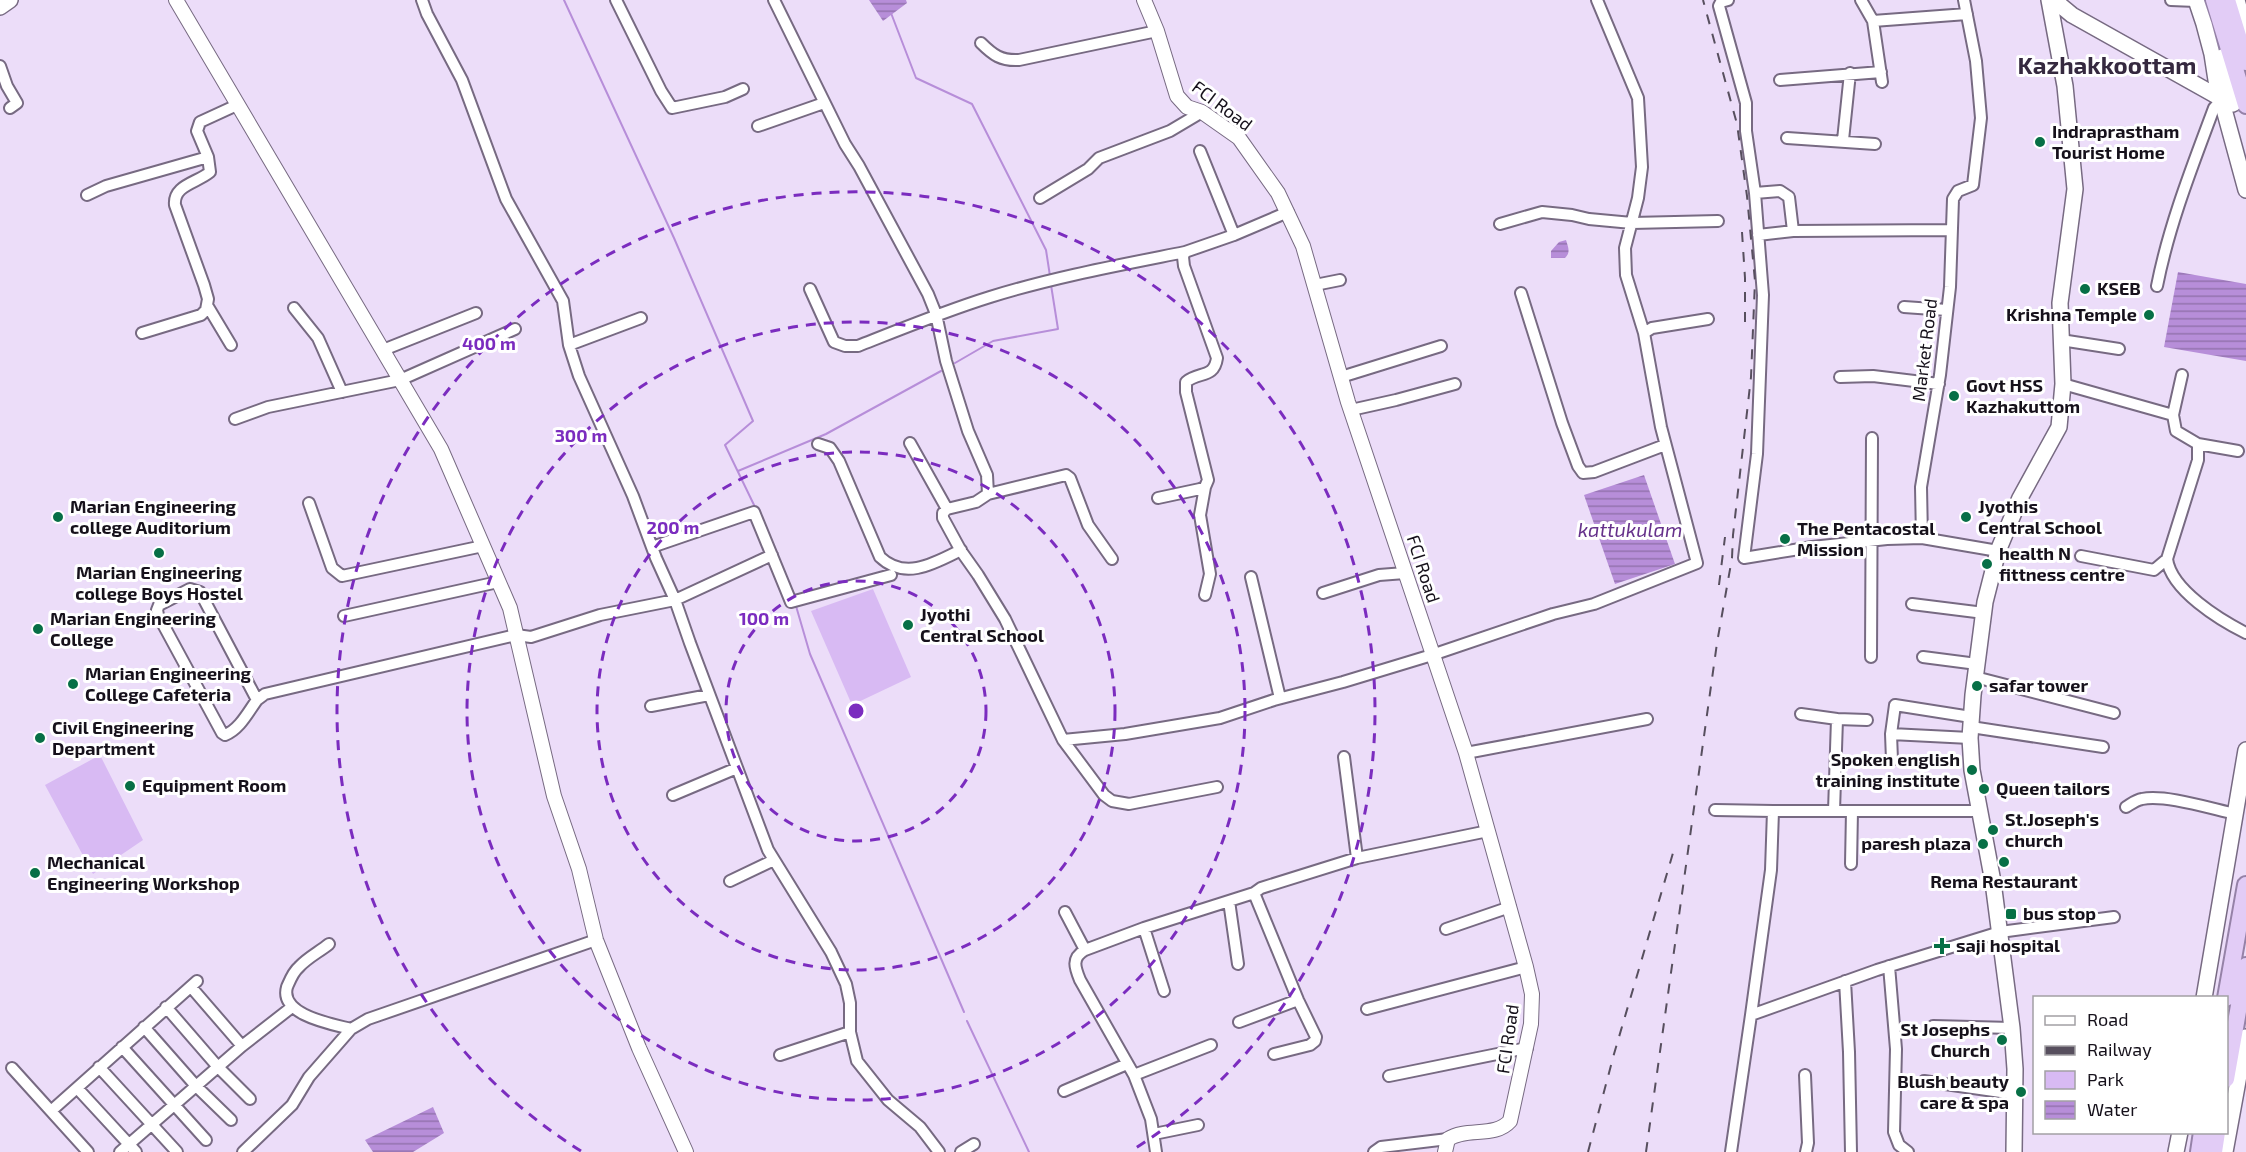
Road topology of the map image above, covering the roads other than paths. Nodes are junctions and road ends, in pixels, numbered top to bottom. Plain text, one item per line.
1 (10, 0) edge
2 (176, 0) edge
3 (422, 0) edge
4 (616, 0) edge
5 (774, 0) edge
6 (1144, 0) edge
7 (1597, 0) edge
8 (1728, 0) edge
9 (1861, 0) edge
10 (1964, 0) edge
11 (2049, 0) edge
12 (2054, 0) edge
13 (2171, 0) edge
14 (2199, 0) edge
15 (2214, 0) edge
16 (2227, 0) edge
17 (2237, 0) edge
18 (2243, 0) edge
19 (0, 7) edge
20 (2246, 9) edge
21 (1966, 14) junction
22 (2072, 15) junction
23 (1872, 21) junction
24 (1157, 31) junction
25 (2246, 33) edge
26 (2056, 42) junction
27 (981, 43) dead end
28 (2246, 63) edge
29 (0, 66) edge
30 (1850, 74) junction
31 (1780, 80) dead end
32 (743, 89) dead end
33 (2222, 99) junction
34 (824, 103) junction
35 (237, 105) junction
36 (2246, 105) edge
37 (10, 108) dead end
38 (1202, 112) junction
39 (758, 126) dead end
40 (1787, 138) dead end
41 (1843, 140) junction
42 (1875, 144) dead end
43 (1200, 151) dead end
44 (208, 157) junction
45 (2244, 161) edge
46 (2246, 190) edge
47 (1755, 193) junction
48 (87, 195) dead end
49 (1040, 198) dead end
50 (1288, 212) junction
51 (1718, 221) dead end
52 (1632, 223) junction
53 (1500, 224) dead end
54 (1951, 230) junction
55 (1793, 231) junction
56 (1234, 235) junction
57 (1758, 235) junction
58 (1185, 252) junction
59 (1340, 280) dead end
60 (1315, 285) junction
61 (2157, 286) dead end
62 (810, 289) dead end
63 (1521, 293) dead end
64 (207, 305) junction
65 (1904, 307) dead end
66 (294, 308) dead end
67 (1947, 310) junction
68 (476, 313) dead end
69 (936, 314) junction
70 (641, 318) dead end
71 (1708, 319) dead end
72 (515, 329) dead end
73 (142, 333) dead end
74 (1644, 333) junction
75 (2061, 340) junction
76 (231, 345) dead end
77 (569, 345) junction
78 (1441, 346) dead end
79 (2119, 349) dead end
80 (383, 350) junction
81 (2182, 375) dead end
82 (1341, 377) junction
83 (1840, 377) dead end
84 (400, 380) junction
85 (1455, 384) dead end
86 (1939, 384) junction
87 (2063, 384) junction
88 (342, 392) junction
89 (1351, 410) junction
90 (2173, 415) junction
91 (235, 419) dead end
92 (1872, 438) dead end
93 (910, 442) dead end
94 (818, 444) dead end
95 (2198, 444) junction
96 (1665, 445) junction
97 (2238, 451) dead end
98 (1205, 487) junction
99 (988, 494) junction
100 (1158, 498) dead end
101 (309, 503) dead end
102 (947, 509) junction
103 (1922, 538) junction
104 (1872, 542) junction
105 (483, 546) junction
106 (652, 547) junction
107 (961, 550) junction
108 (1998, 551) junction
109 (772, 555) junction
110 (2081, 556) dead end
111 (1112, 559) dead end
112 (2167, 559) junction
113 (1405, 573) junction
114 (891, 575) dead end
115 (1251, 577) dead end
116 (498, 582) junction
117 (1323, 593) dead end
118 (1205, 595) dead end
119 (675, 600) junction
120 (1912, 604) dead end
121 (1984, 613) junction
122 (344, 616) dead end
123 (2246, 633) edge
124 (516, 635) junction
125 (1432, 655) junction
126 (1870, 657) dead end
127 (1923, 657) dead end
128 (1976, 671) junction
129 (709, 695) junction
130 (1280, 698) junction
131 (257, 700) junction
132 (651, 706) dead end
133 (2114, 713) dead end
134 (1801, 714) dead end
135 (1647, 719) dead end
136 (1838, 719) junction
137 (1867, 720) dead end
138 (1971, 727) junction
139 (1891, 734) junction
140 (1063, 740) junction
141 (2103, 747) dead end
142 (2246, 750) edge
143 (1466, 753) junction
144 (1344, 757) dead end
145 (1892, 760) dead end
146 (737, 768) junction
147 (1217, 787) dead end
148 (2246, 790) edge
149 (673, 795) dead end
150 (2126, 807) dead end
151 (1715, 810) dead end
152 (1773, 811) junction
153 (1852, 811) junction
154 (1980, 811) junction
155 (1834, 812) junction
156 (2236, 814) junction
157 (1488, 831) junction
158 (1357, 858) junction
159 (774, 860) junction
160 (1851, 864) dead end
161 (730, 881) dead end
162 (2246, 885) edge
163 (1254, 893) junction
164 (1229, 901) junction
165 (1510, 907) junction
166 (1065, 912) dead end
167 (2114, 917) dead end
168 (1144, 928) junction
169 (1446, 929) dead end
170 (2000, 932) junction
171 (596, 940) junction
172 (329, 944) dead end
173 (1085, 950) junction
174 (1238, 964) dead end
175 (1889, 966) junction
176 (2246, 966) edge
177 (1526, 967) junction
178 (1845, 981) junction
179 (1164, 991) dead end
180 (2204, 996) edge
181 (2208, 996) edge
182 (2226, 996) edge
183 (1298, 1000) junction
184 (2246, 1003) edge
185 (166, 1007) junction
186 (292, 1007) junction
187 (1367, 1008) dead end
188 (1751, 1015) junction
189 (1239, 1022) dead end
190 (1933, 1026) dead end
191 (144, 1027) junction
192 (2012, 1028) junction
193 (351, 1029) junction
194 (850, 1032) junction
195 (2246, 1038) edge
196 (1211, 1045) dead end
197 (242, 1046) junction
198 (122, 1047) junction
199 (1527, 1048) junction
200 (1274, 1054) dead end
201 (780, 1055) dead end
202 (1127, 1064) junction
203 (99, 1067) junction
204 (218, 1067) junction
205 (12, 1068) dead end
206 (2228, 1068) edge
207 (1134, 1075) junction
208 (1805, 1075) dead end
209 (1389, 1076) dead end
210 (1924, 1082) dead end
211 (196, 1086) junction
212 (77, 1088) junction
213 (1064, 1091) dead end
214 (2014, 1094) junction
215 (249, 1099) dead end
216 (2228, 1105) edge
217 (174, 1106) junction
218 (51, 1111) junction
219 (231, 1120) dead end
220 (151, 1125) junction
221 (1198, 1125) dead end
222 (1154, 1134) junction
223 (2180, 1134) edge
224 (2186, 1134) edge
225 (2202, 1134) edge
226 (2217, 1134) edge
227 (2224, 1134) edge
228 (206, 1140) dead end
229 (974, 1144) dead end
230 (1446, 1146) edge
231 (133, 1148) edge
232 (88, 1152) edge
233 (120, 1152) edge
234 (177, 1152) edge
235 (243, 1152) edge
236 (686, 1152) edge
237 (939, 1152) edge
238 (961, 1152) edge
239 (1156, 1152) edge
240 (1374, 1152) edge
241 (1731, 1152) edge
242 (1806, 1152) edge
243 (1851, 1152) edge
244 (1908, 1152) edge
245 (2014, 1152) edge
246 (2176, 1152) edge
247 (2183, 1152) edge
248 (2199, 1152) edge
249 (2214, 1152) edge
250 (2220, 1152) edge
251 (2225, 1152) edge

1 - 19 main road
2 - 35 street
3 - 77 street
4 - 32 street
5 - 34 street
6 - 24 street, FCI Road
7 - 52 street
8 - 47 street
9 - 23 street
10 - 21 street, Market Road
11 - 26 main road
12 - 22 main road
13 - 14 street
14 - 33 main road
14 - 45 main road
15 - 36 highway
16 - 28 highway
17 - 25 main road
18 - 20 street
21 - 23 street
21 - 54 street, Market Road
22 - 26 main road
22 - 33 main road
23 - 30 street
24 - 27 street
24 - 38 street, FCI Road
26 - 75 main road
29 - 37 street
30 - 31 street
30 - 41 street
33 - 45 main road
33 - 61 street
34 - 39 street
34 - 69 street
35 - 44 street
35 - 80 street
38 - 49 street
38 - 50 street, FCI Road
40 - 41 street
41 - 42 street
43 - 56 street
44 - 48 street
44 - 64 street
45 - 46 main road
47 - 55 street
47 - 57 street
50 - 56 street
50 - 60 street, FCI Road
51 - 52 street
52 - 53 street
52 - 74 street
54 - 55 street
54 - 67 street, Market Road
55 - 57 street
56 - 58 street
57 - 104 street
58 - 69 street
58 - 98 street
59 - 60 street
60 - 82 street, FCI Road
62 - 69 street
63 - 96 street
64 - 73 street
64 - 76 street
65 - 67 street
66 - 88 street
67 - 86 street, Market Road
68 - 80 street
69 - 99 street
70 - 77 street
71 - 74 street
72 - 84 street
74 - 96 street
75 - 79 street
75 - 87 main road
77 - 106 street
78 - 82 street
80 - 84 street
81 - 90 street
82 - 89 street, FCI Road
83 - 86 street
84 - 88 street
84 - 105 street
85 - 89 street
86 - 103 street, Market Road
87 - 90 street
87 - 108 main road
88 - 91 street
89 - 113 street, FCI Road
90 - 95 street
92 - 104 street
93 - 102 street
94 - 107 street
95 - 97 street
95 - 112 street
96 - 125 street
98 - 100 street
98 - 118 street
99 - 102 street
99 - 111 street
101 - 105 street
102 - 107 street
103 - 104 street
103 - 108 street
104 - 126 street
105 - 116 street
106 - 109 street
106 - 119 street
107 - 140 street
108 - 121 main road
109 - 114 street
109 - 119 street
110 - 112 street
112 - 123 street
113 - 117 street
113 - 125 street, FCI Road
115 - 130 street
116 - 122 street
116 - 124 street
119 - 124 street
119 - 129 street
120 - 121 street
121 - 128 main road
124 - 131 street
124 - 171 street
125 - 130 street
125 - 143 street, FCI Road
127 - 128 street
128 - 133 street
128 - 138 main road
129 - 132 street
129 - 146 street
130 - 140 street
131 - 131 street
134 - 136 street
135 - 143 street
136 - 137 street
136 - 155 street
138 - 139 street
138 - 139 street
138 - 141 street
138 - 154 main road
139 - 145 street
140 - 147 street
142 - 156 main road
143 - 157 street, FCI Road
144 - 158 street
146 - 149 street
146 - 159 street
148 - 181 main road
150 - 156 street
151 - 152 street
152 - 155 street
152 - 188 street
153 - 154 street
153 - 155 street
153 - 160 street
154 - 170 main road
156 - 180 main road
157 - 158 street
157 - 165 street, FCI Road
158 - 163 street
159 - 161 street
159 - 194 street
162 - 182 highway
163 - 164 street
163 - 183 street
164 - 168 street
164 - 174 street
165 - 169 street
165 - 177 street, FCI Road
166 - 173 street
167 - 170 street
168 - 173 street
168 - 179 street
170 - 175 street
170 - 192 main road
171 - 193 street
171 - 236 street
172 - 186 street
173 - 202 street
175 - 178 street
175 - 244 street
176 - 206 highway
177 - 187 street
177 - 199 street, FCI Road
178 - 188 street
178 - 243 street
183 - 189 street
183 - 200 street
184 - 216 main road
185 - 191 street
185 - 197 street
185 - 204 street
186 - 193 street
186 - 197 street
188 - 241 street
190 - 192 street
191 - 198 street
191 - 211 street
192 - 214 main road
193 - 235 street
194 - 201 street
194 - 237 street
195 - 251 main road
196 - 207 street
197 - 204 street
198 - 203 street
198 - 217 street
199 - 209 street
199 - 230 street, FCI Road
202 - 207 street
202 - 213 street
203 - 212 street
203 - 220 street
204 - 211 street
204 - 215 street
205 - 218 street
207 - 222 street
208 - 242 street
210 - 214 street
211 - 217 street
211 - 219 street
212 - 218 street
212 - 231 street
214 - 245 main road
217 - 220 street
217 - 228 street
218 - 232 street
220 - 231 street
220 - 234 street
221 - 222 street
222 - 239 street
223 - 246 main road
224 - 247 main road
225 - 248 highway
226 - 249 highway
227 - 250 main road
229 - 238 street
230 - 240 street
231 - 233 street

